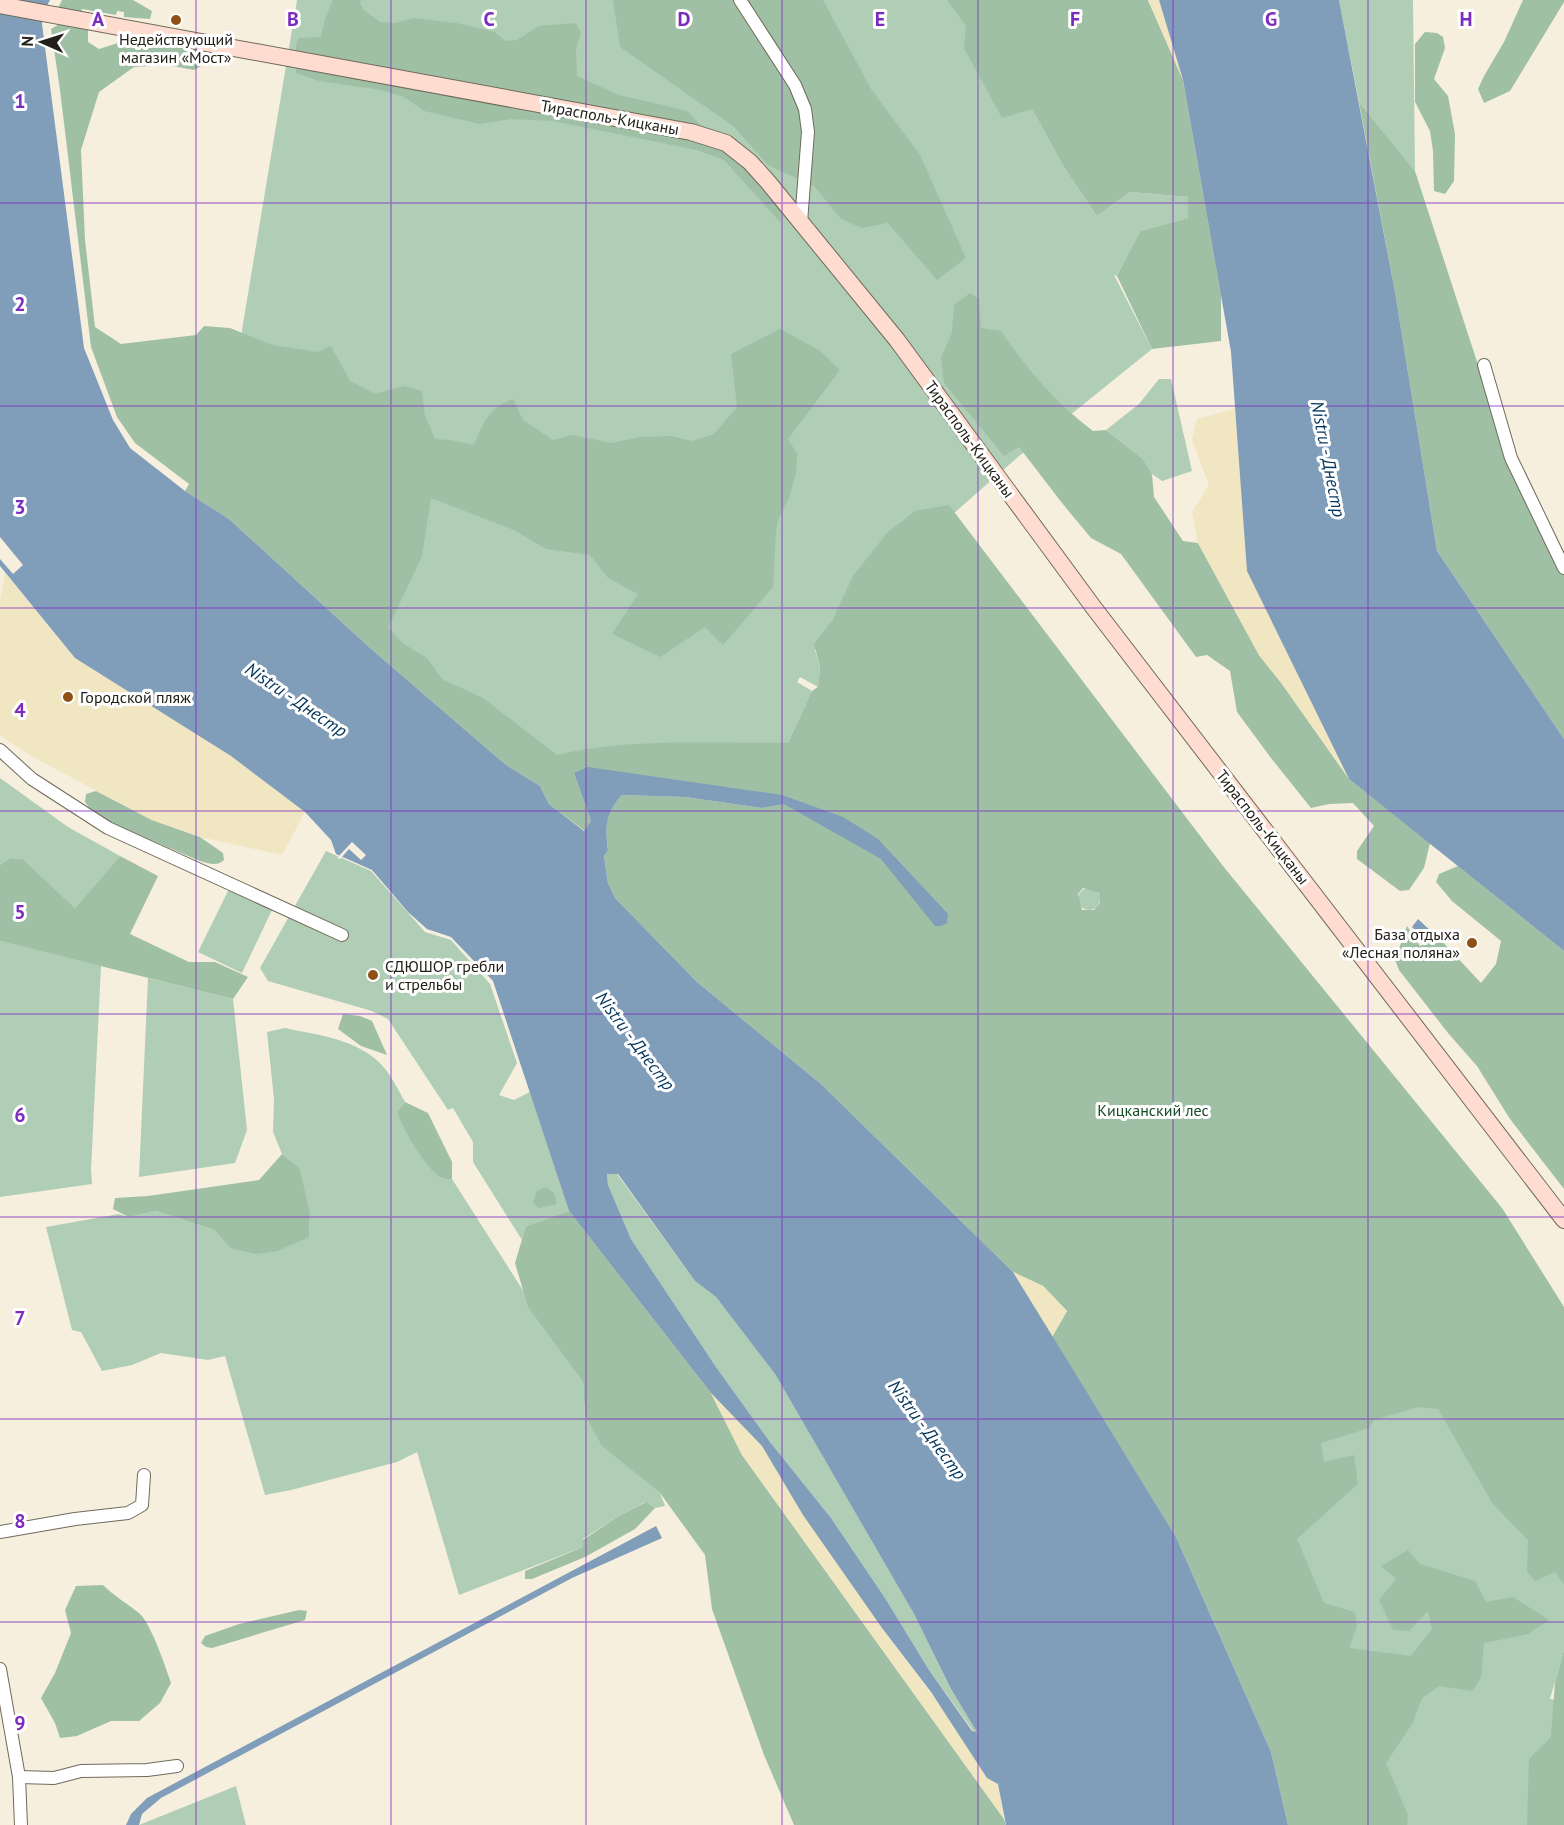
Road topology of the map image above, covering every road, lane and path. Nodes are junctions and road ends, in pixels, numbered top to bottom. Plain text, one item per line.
1 (740, 0) edge
2 (0, 5) edge
3 (801, 222) junction
4 (1484, 365) dead end
5 (1564, 568) edge
6 (0, 750) edge
7 (342, 935) dead end
8 (1564, 1220) edge
9 (144, 1475) dead end
10 (0, 1532) edge
11 (0, 1672) edge
12 (177, 1766) dead end
13 (19, 1777) junction
14 (21, 1825) edge

1 - 3 street
2 - 3 street, Тирасполь-Кицканы
3 - 8 street, Тирасполь-Кицканы
4 - 5 street
6 - 7 street
9 - 10 street
11 - 13 street
12 - 13 street
13 - 14 street

